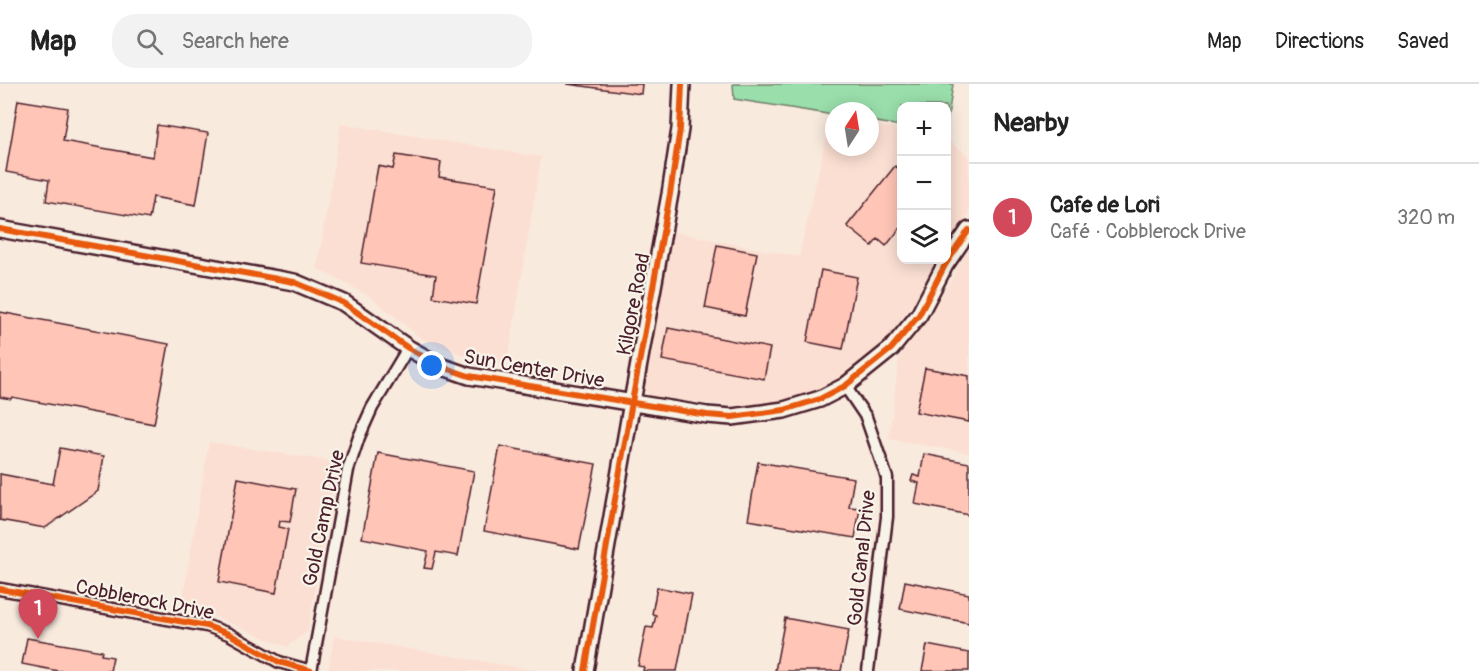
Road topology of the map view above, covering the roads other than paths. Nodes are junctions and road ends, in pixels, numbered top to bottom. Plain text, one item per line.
1 (682, 84) edge
2 (0, 229) edge
3 (969, 230) edge
4 (408, 348) junction
5 (845, 386) junction
6 (632, 402) junction
7 (0, 590) edge
8 (311, 671) edge
9 (585, 671) edge
10 (868, 671) edge

1 - 6 street, Kilgore Road
2 - 4 street, Sun Center Drive
3 - 5 street, Sun Center Drive
4 - 6 street, Sun Center Drive
4 - 8 street, Gold Camp Drive
5 - 6 street, Sun Center Drive
5 - 10 street, Gold Canal Drive
6 - 9 street, Kilgore Road
7 - 8 street, Cobblerock Drive

